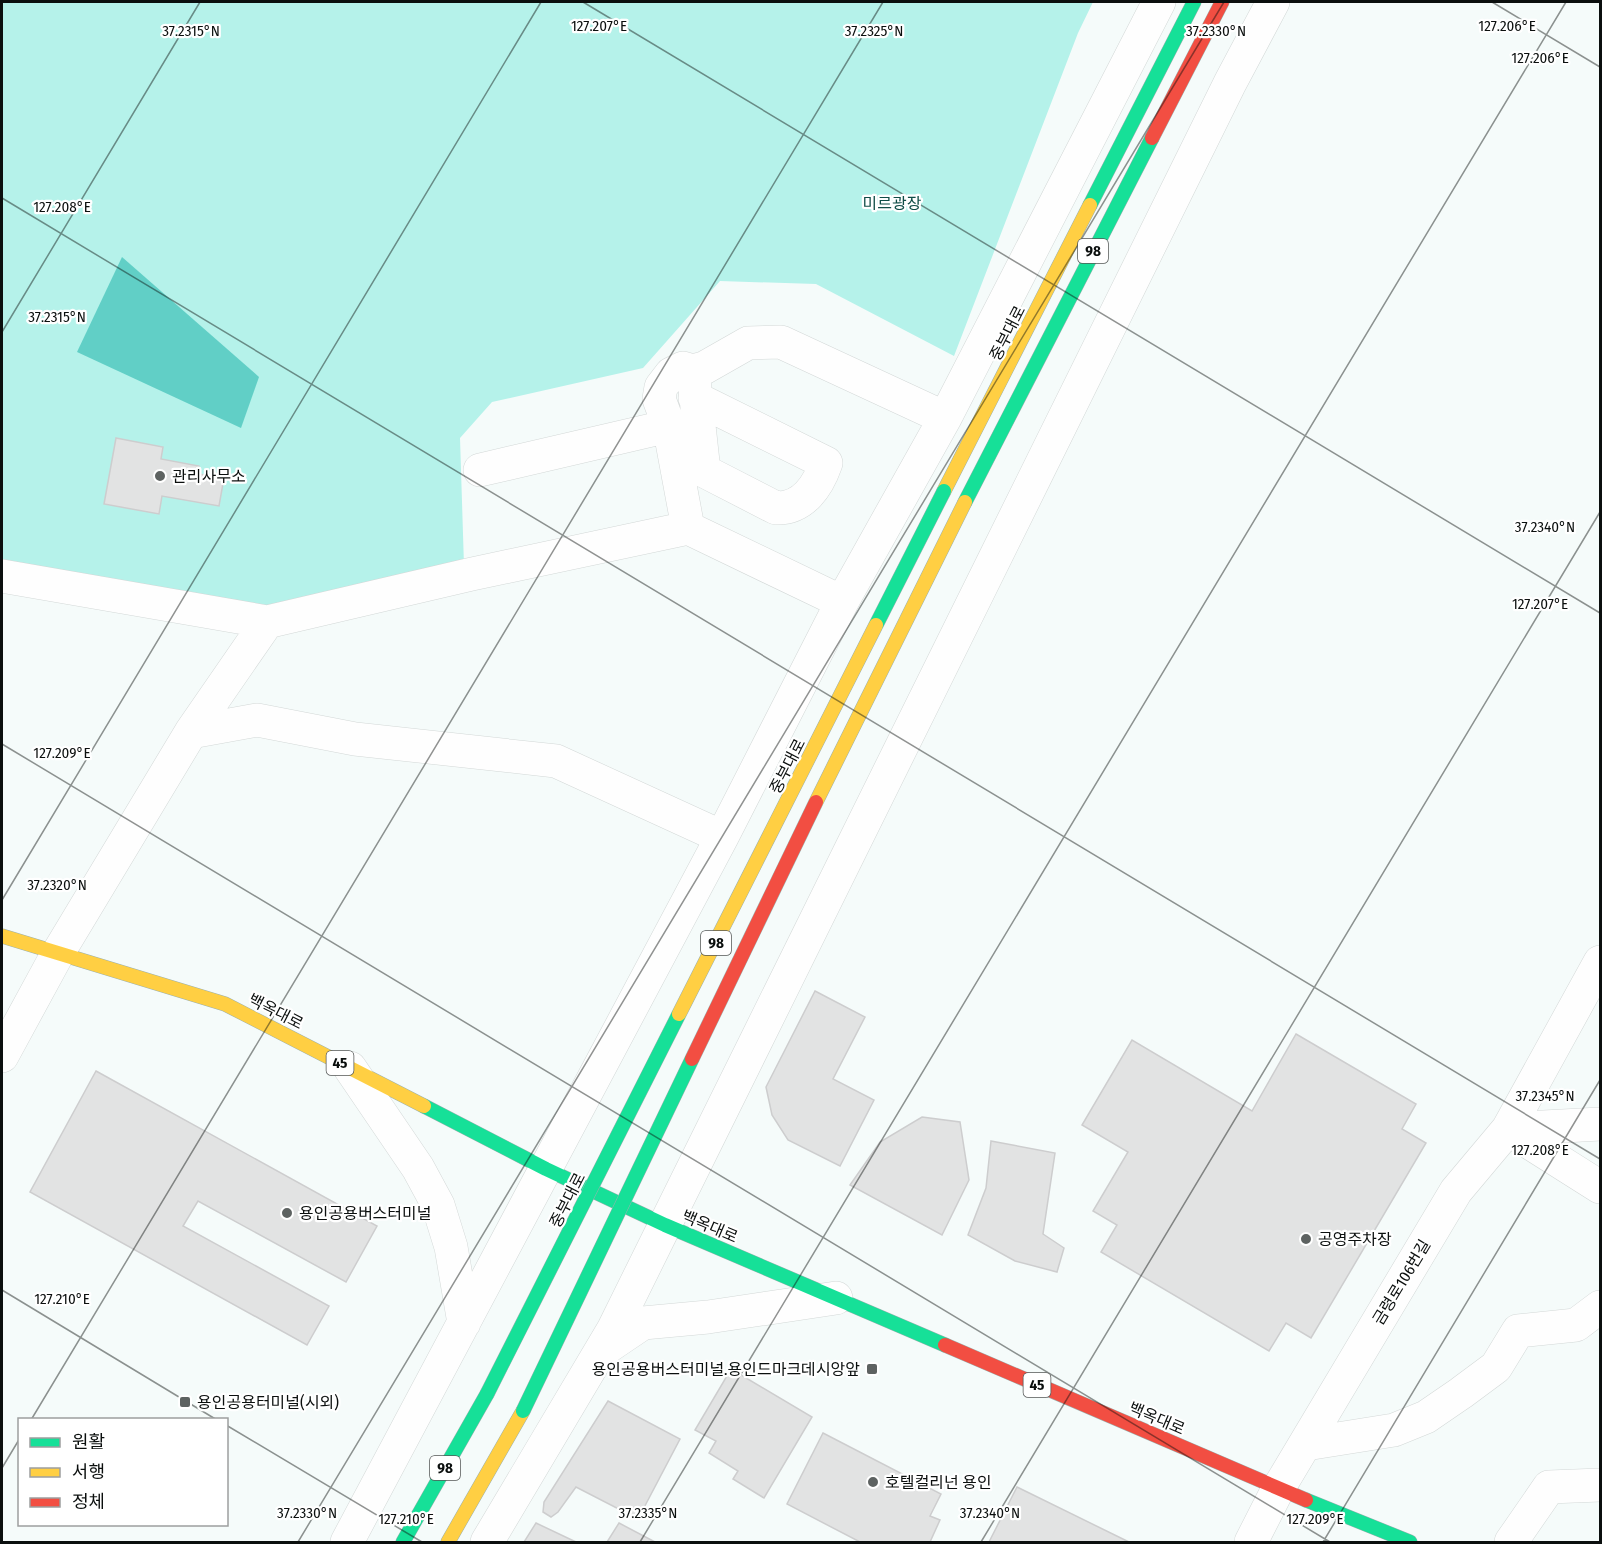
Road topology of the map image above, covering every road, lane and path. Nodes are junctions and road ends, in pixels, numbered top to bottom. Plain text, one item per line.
1 (1159, 2) edge
2 (1194, 2) edge
3 (1222, 2) edge
4 (1273, 2) edge
5 (945, 418) junction
6 (669, 426) junction
7 (480, 470) dead end
8 (688, 528) junction
9 (2, 576) edge
10 (842, 602) junction
11 (267, 622) junction
12 (191, 732) junction
13 (722, 837) junction
14 (2, 936) edge
15 (58, 953) junction
16 (1600, 962) edge
17 (2, 1056) edge
18 (350, 1068) junction
19 (1600, 1124) edge
20 (1508, 1129) junction
21 (546, 1168) junction
22 (1600, 1186) edge
23 (665, 1224) junction
24 (836, 1298) junction
25 (1600, 1307) edge
26 (464, 1323) junction
27 (599, 1353) junction
28 (1306, 1444) junction
29 (1600, 1485) edge
30 (1278, 1489) junction
31 (347, 1542) edge
32 (403, 1542) edge
33 (448, 1542) edge
34 (487, 1542) edge
35 (1251, 1542) edge
36 (1410, 1542) edge
37 (1511, 1542) edge

1 - 5 street
2 - 32 main road, 중부대로 / 98, bridge
3 - 33 main road, 98, bridge
4 - 23 street
5 - 6 street
5 - 10 street
6 - 7 street
6 - 8 street
8 - 10 street
8 - 11 street
9 - 11 street
10 - 13 street
11 - 12 street
12 - 13 street
12 - 15 street
13 - 21 street
14 - 15 main road, 백옥대로 / 45
15 - 17 street
15 - 18 main road, 백옥대로 / 45
16 - 20 street, 금령로106번길
18 - 21 main road, 백옥대로 / 45
18 - 26 street
19 - 20 street
20 - 22 street
20 - 28 street, 금령로106번길
21 - 23 main road, 백옥대로 / 45
21 - 26 street
23 - 24 main road, 백옥대로 / 45
23 - 27 street
24 - 27 street
24 - 30 main road, 백옥대로 / 45
25 - 28 street
26 - 31 street
27 - 34 street
28 - 30 street, 금령로106번길
29 - 37 street
30 - 35 street, 금령로106번길
30 - 36 main road, 백옥대로 / 45

